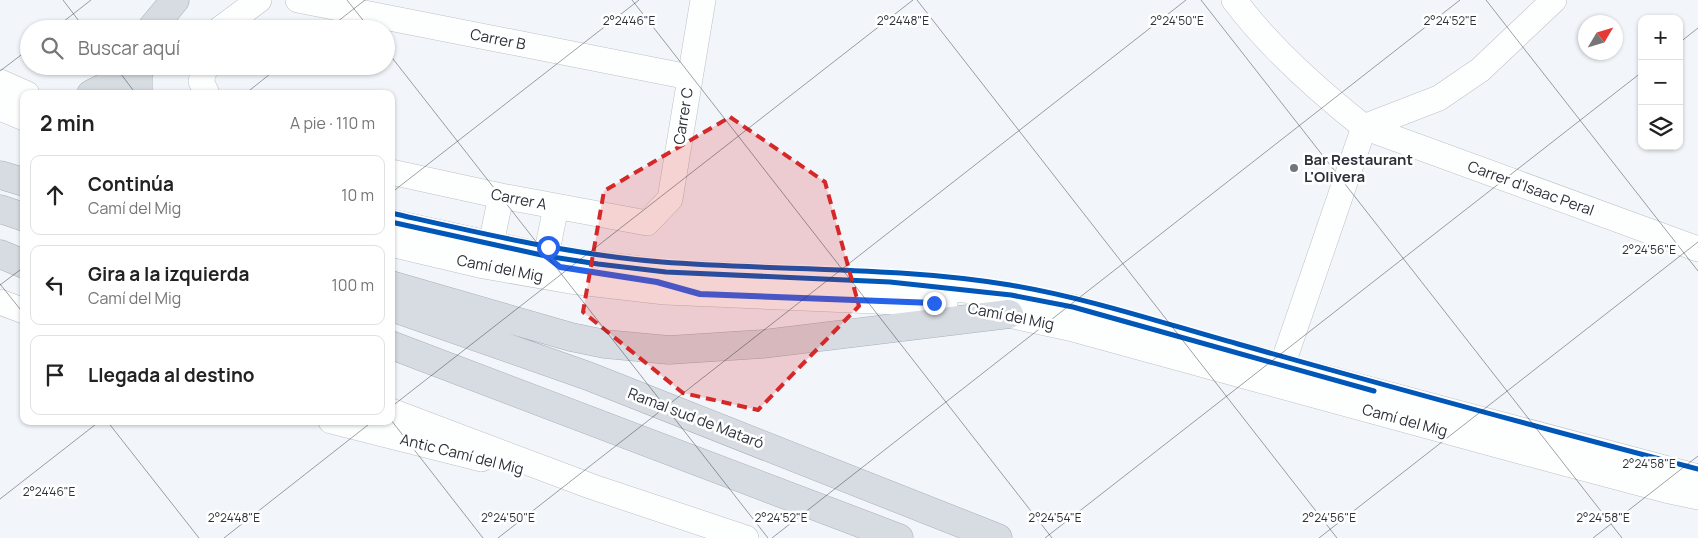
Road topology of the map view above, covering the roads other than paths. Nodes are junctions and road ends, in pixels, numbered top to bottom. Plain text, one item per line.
1 (175, 0) edge
2 (259, 0) edge
3 (304, 0) edge
4 (703, 0) edge
5 (1234, 0) edge
6 (1554, 0) edge
7 (159, 20) edge
8 (232, 20) edge
9 (118, 75) edge
10 (138, 75) edge
11 (204, 75) edge
12 (689, 77) junction
13 (0, 82) edge
14 (99, 90) edge
15 (138, 90) edge
16 (205, 90) edge
17 (20, 91) edge
18 (0, 94) edge
19 (20, 102) edge
20 (0, 108) edge
21 (20, 116) edge
22 (1364, 127) junction
23 (395, 173) edge
24 (0, 175) edge
25 (20, 181) edge
26 (501, 196) junction
27 (556, 207) junction
28 (0, 209) edge
29 (20, 215) edge
30 (647, 222) joint
31 (395, 223) edge
32 (395, 234) edge
33 (490, 244) junction
34 (395, 245) edge
35 (1698, 249) edge
36 (0, 254) edge
37 (546, 256) junction
38 (20, 262) edge
39 (395, 286) edge
40 (700, 294) junction
41 (0, 302) edge
42 (395, 307) edge
43 (20, 310) edge
44 (1009, 314) junction
45 (1171, 346) junction
46 (395, 347) edge
47 (1282, 366) junction
48 (395, 412) edge
49 (347, 425) edge
50 (1497, 445) junction
51 (1698, 477) edge
52 (593, 487) junction
53 (1698, 497) edge
54 (746, 538) edge
55 (899, 538) edge
56 (998, 538) edge

1 - 7 highway
2 - 8 street
3 - 12 street, Carrer B
4 - 12 street, Carrer C
5 - 22 street, Carrer d'Isaac Peral
6 - 22 street
9 - 14 highway
10 - 15 highway
11 - 16 street
12 - 30 street, Carrer C
13 - 17 street
18 - 19 street
20 - 21 street
22 - 35 street, Carrer d'Isaac Peral
22 - 47 street
23 - 26 street, Carrer A
24 - 25 highway
26 - 27 street, Carrer A
26 - 33 street
27 - 30 street, Carrer A
27 - 37 street
28 - 29 highway
31 - 33 street, Camí del Mig
32 - 33 street, Camí del Mig
33 - 37 street, Camí del Mig
34 - 40 street, Camí del Mig
36 - 38 highway
37 - 40 street, Camí del Mig
37 - 45 street, Camí del Mig
39 - 44 highway
40 - 44 street, Camí del Mig
41 - 43 street
42 - 56 highway, Ramal sud de Mataró
44 - 45 street, Camí del Mig
45 - 47 street, Camí del Mig
45 - 50 street, Camí del Mig
46 - 55 highway
47 - 50 street, Camí del Mig
47 - 51 street, Camí del Mig
48 - 52 street, Antic Camí del Mig
49 - 52 street, Antic Camí del Mig
50 - 53 street, Camí del Mig
52 - 54 street, Antic Camí del Mig

